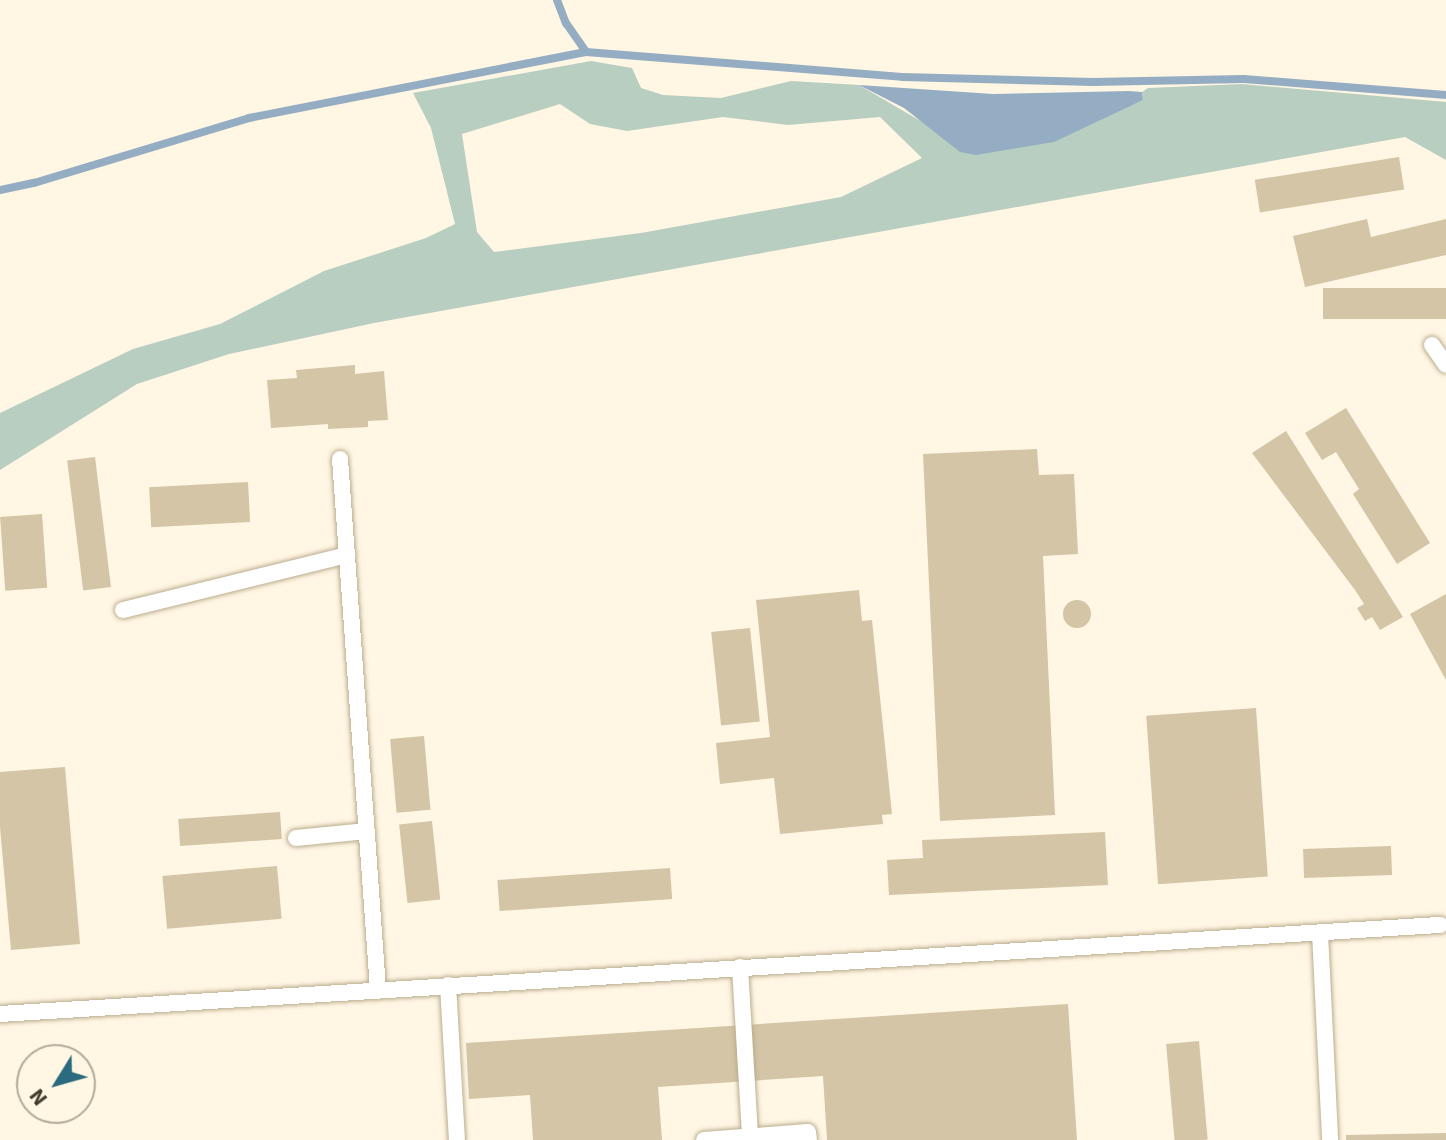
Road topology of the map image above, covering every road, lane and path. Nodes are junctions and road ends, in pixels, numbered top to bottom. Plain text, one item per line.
1 (1432, 345) dead end
2 (1446, 365) edge
3 (340, 459) dead end
4 (347, 555) junction
5 (123, 610) dead end
6 (367, 831) junction
7 (296, 838) dead end
8 (1440, 925) dead end
9 (1320, 933) junction
10 (740, 967) junction
11 (448, 985) junction
12 (378, 989) junction
13 (0, 1014) edge
14 (750, 1136) junction
15 (457, 1140) edge
16 (704, 1140) edge
17 (809, 1140) edge
18 (1330, 1140) edge

1 - 2 lane
3 - 4 lane
4 - 5 lane
4 - 6 lane
6 - 7 lane
6 - 12 lane
8 - 9 lane
9 - 10 lane
9 - 18 lane
10 - 11 lane
10 - 14 lane
11 - 12 lane
11 - 15 lane
12 - 13 lane
14 - 16 lane
14 - 17 lane

